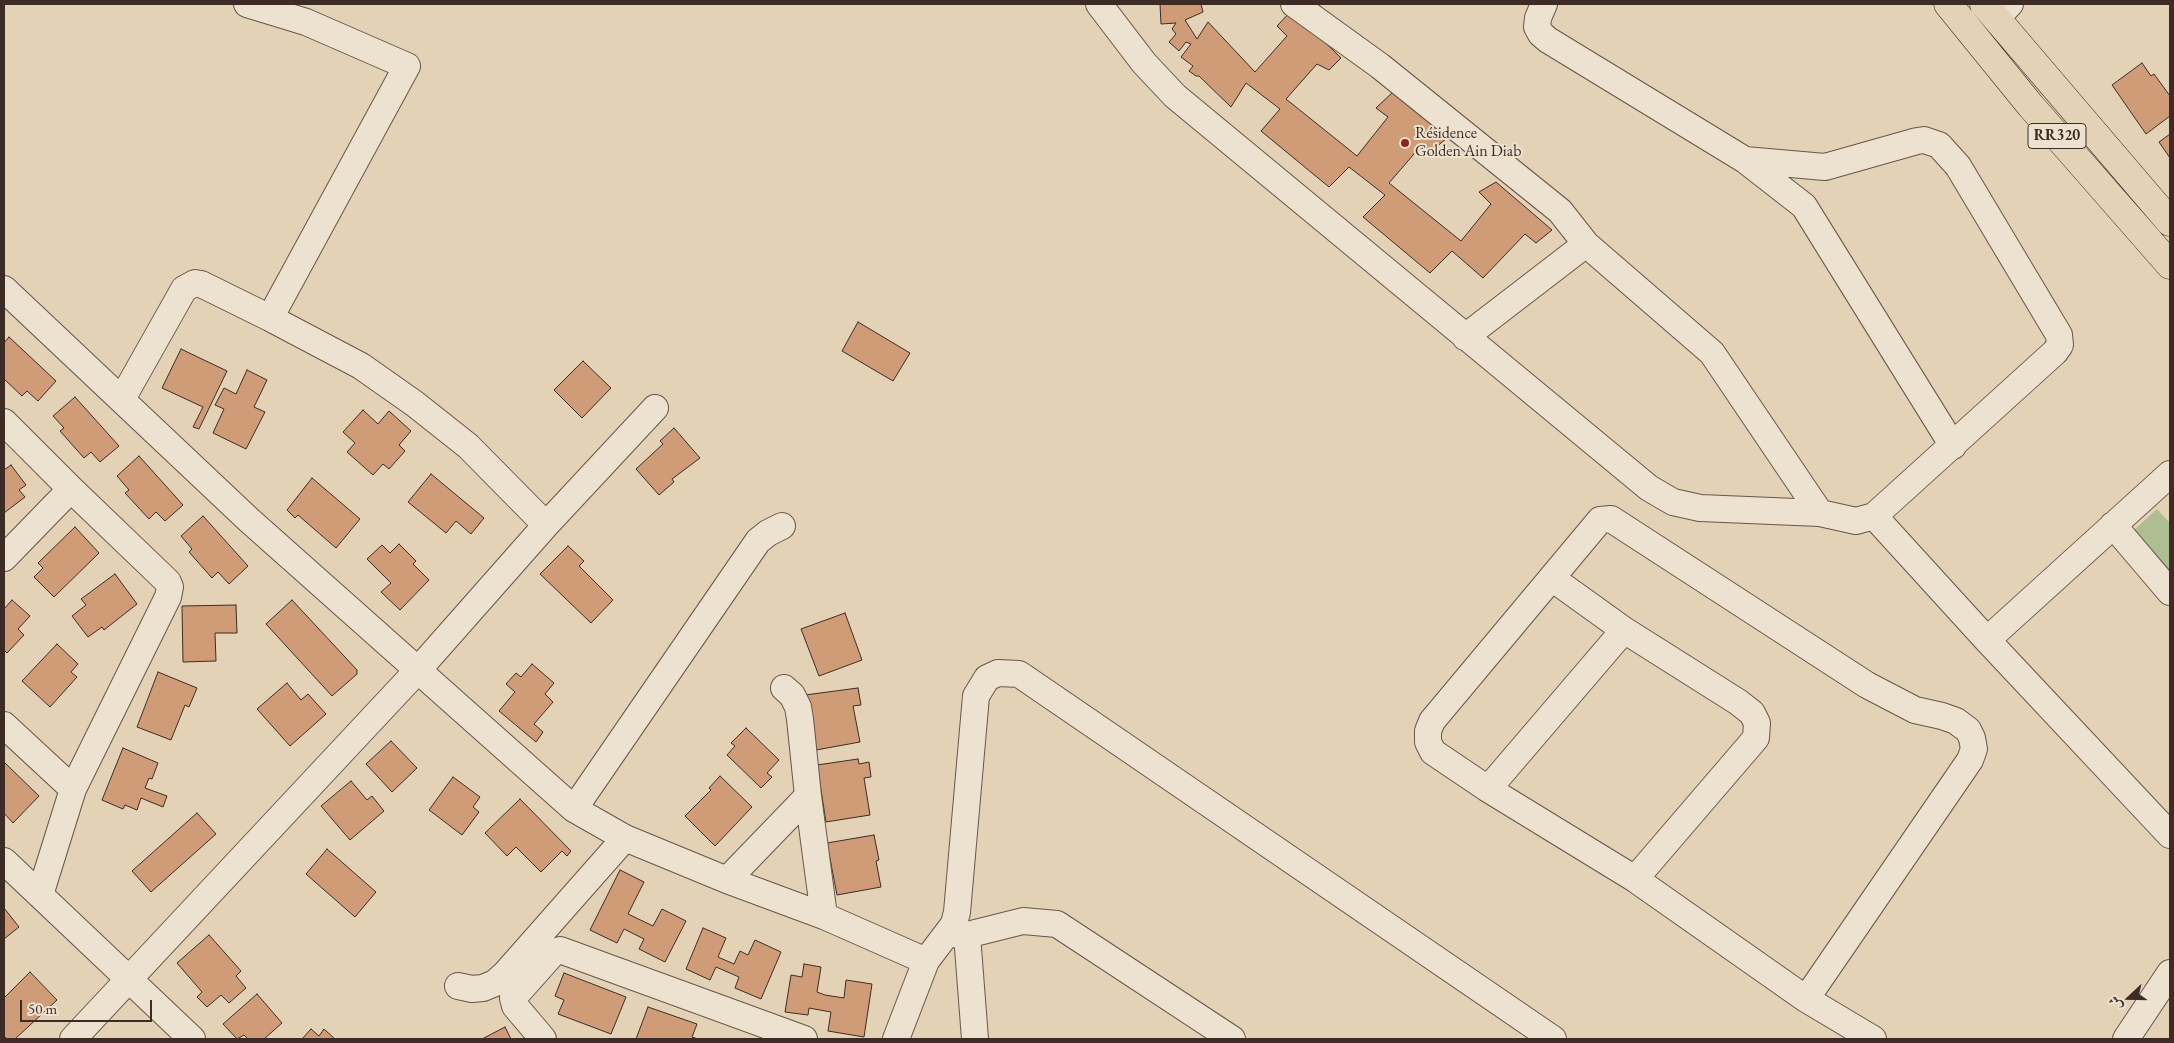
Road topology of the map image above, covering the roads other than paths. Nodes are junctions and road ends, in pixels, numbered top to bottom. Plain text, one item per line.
1 (247, 4) edge
2 (1098, 4) edge
3 (1294, 4) edge
4 (1544, 4) edge
5 (1948, 4) edge
6 (1997, 9) edge
7 (1746, 160) junction
8 (1825, 166) junction
9 (1804, 206) junction
10 (2170, 222) edge
11 (1586, 244) junction
12 (2170, 264) edge
13 (4, 289) edge
14 (270, 318) junction
15 (1465, 337) junction
16 (122, 399) junction
17 (656, 408) dead end
18 (4, 422) edge
19 (1953, 446) junction
20 (2166, 487) edge
21 (71, 489) junction
22 (1820, 514) junction
23 (1874, 516) junction
24 (546, 525) junction
25 (2113, 525) junction
26 (782, 526) dead end
27 (4, 558) edge
28 (1552, 579) junction
29 (2170, 592) edge
30 (1624, 630) junction
31 (1987, 640) junction
32 (418, 670) junction
33 (784, 688) dead end
34 (4, 725) edge
35 (73, 789) junction
36 (1488, 789) junction
37 (808, 796) junction
38 (574, 809) junction
39 (2170, 835) edge
40 (625, 838) junction
41 (4, 861) edge
42 (1635, 879) junction
43 (727, 880) junction
44 (40, 895) junction
45 (824, 916) junction
46 (958, 934) junction
47 (926, 961) junction
48 (2170, 973) edge
49 (129, 979) junction
50 (458, 986) dead end
51 (1806, 999) junction
52 (73, 1039) edge
53 (192, 1039) edge
54 (543, 1039) edge
55 (804, 1039) edge
56 (896, 1039) edge
57 (974, 1039) edge
58 (1232, 1039) edge
59 (1553, 1039) edge
60 (1873, 1039) edge
61 (2126, 1039) edge

1 - 14 street
2 - 15 street
3 - 11 street
4 - 7 street
5 - 12 main road, RR320
6 - 10 main road, RR320
7 - 8 street
7 - 9 street
8 - 9 street
8 - 19 street
9 - 19 street
11 - 15 street
11 - 22 street
13 - 16 street
14 - 16 street
14 - 24 street
15 - 22 street
16 - 32 street
17 - 24 street
18 - 21 street
19 - 23 street
20 - 25 street
21 - 27 street
21 - 35 street
22 - 23 street
23 - 31 street
24 - 32 street
25 - 29 street
25 - 31 street
26 - 38 street
28 - 30 street
28 - 36 street
28 - 51 street
30 - 36 street
30 - 42 street
31 - 39 street
32 - 38 street
32 - 49 street
33 - 37 street
34 - 35 street
35 - 44 street
36 - 42 street
37 - 43 street
37 - 45 street
38 - 40 street
40 - 43 street
40 - 50 street
41 - 44 street
42 - 51 street
43 - 45 street
44 - 49 street
45 - 47 street
46 - 47 street
46 - 57 street
46 - 58 street
46 - 59 street
47 - 56 street
48 - 61 street
49 - 52 street
49 - 53 street
51 - 60 street
54 - 55 street

